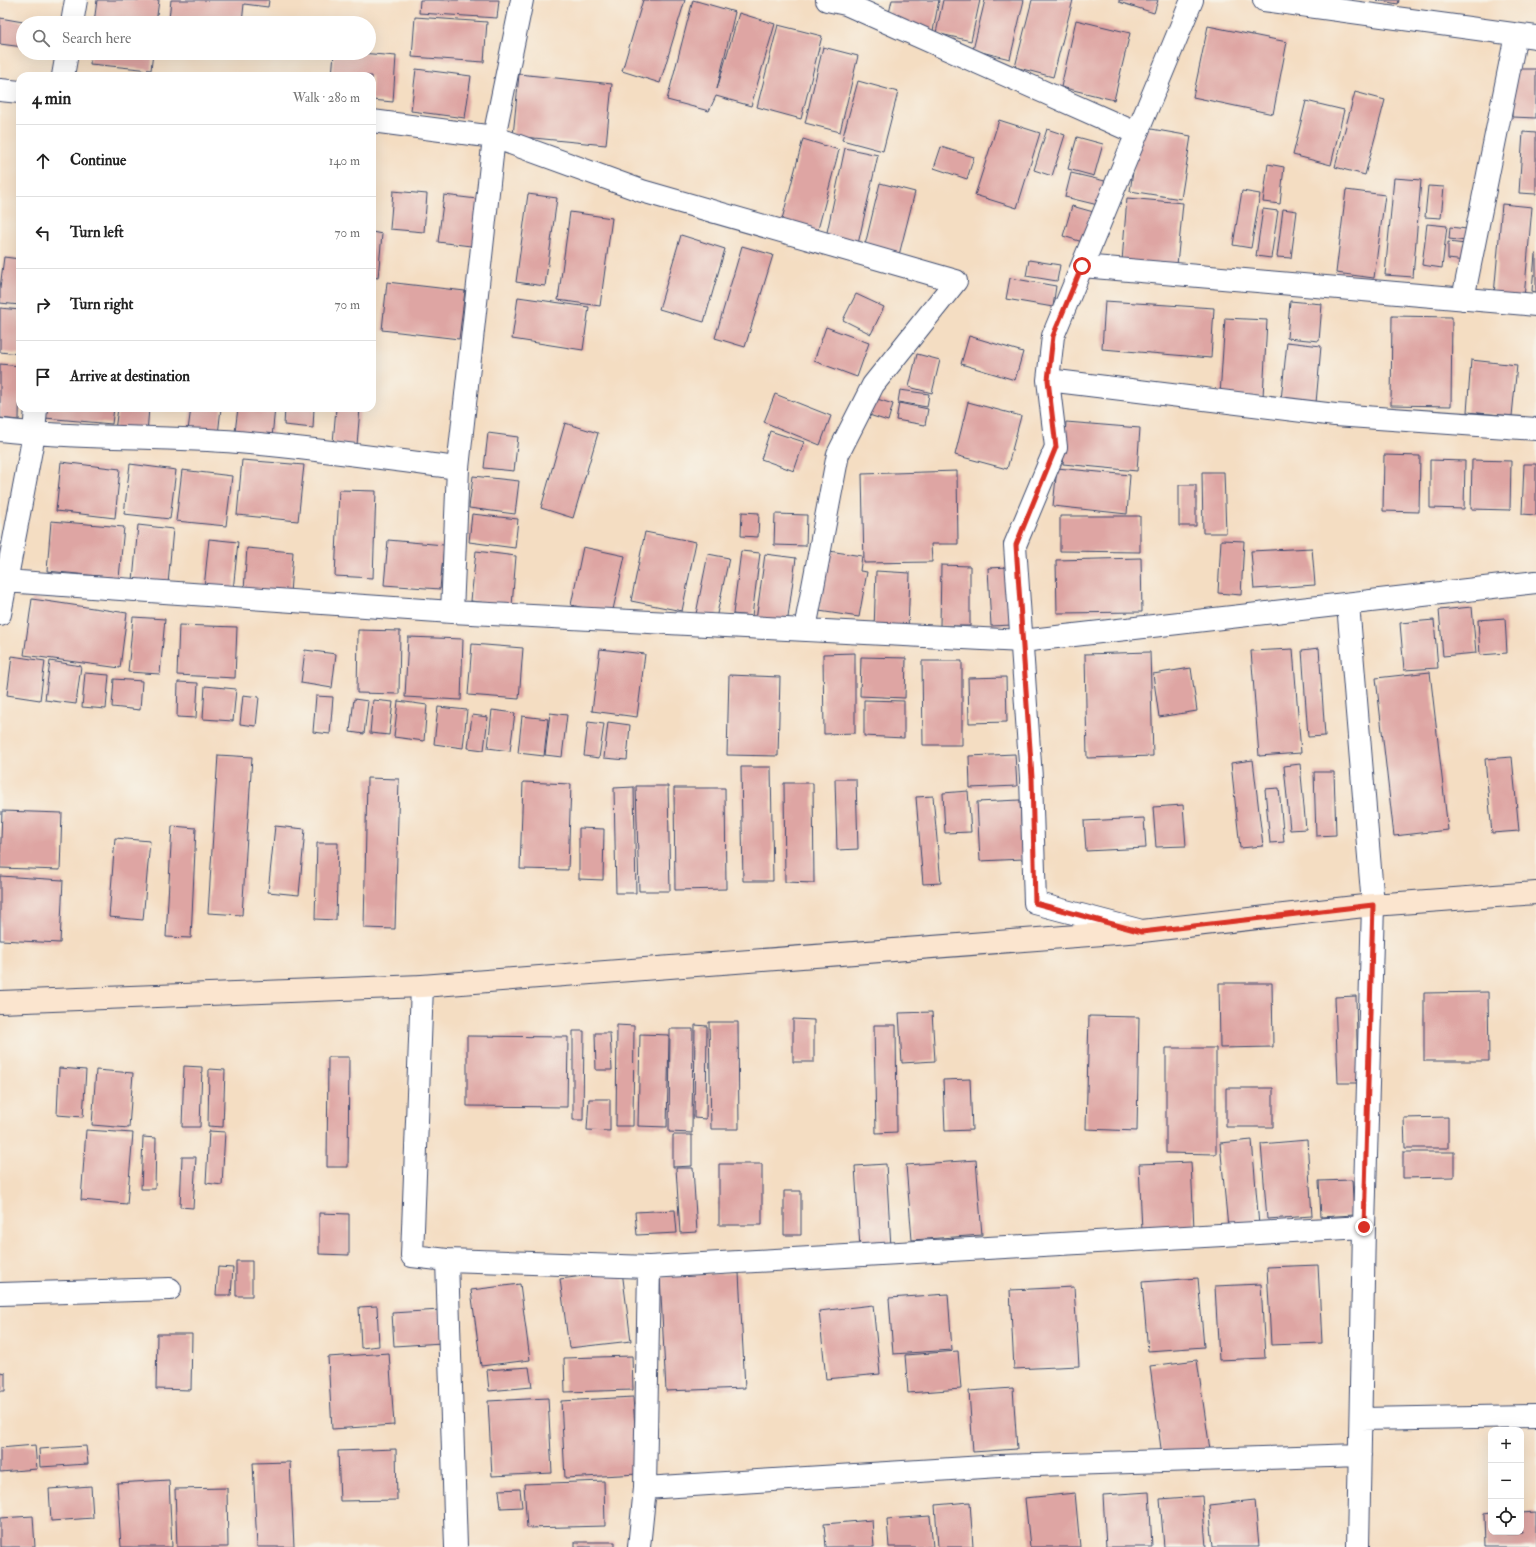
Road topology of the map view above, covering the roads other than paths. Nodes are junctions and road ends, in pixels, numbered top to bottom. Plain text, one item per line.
1 (76, 0) edge
2 (522, 0) edge
3 (1192, 0) edge
4 (1264, 0) edge
5 (840, 1) edge
6 (73, 16) edge
7 (1526, 36) edge
8 (66, 60) edge
9 (64, 72) edge
10 (0, 90) edge
11 (16, 92) edge
12 (376, 122) edge
13 (1136, 134) junction
14 (494, 137) junction
15 (1082, 266) junction
16 (1463, 299) junction
17 (1536, 305) edge
18 (1048, 380) junction
19 (36, 412) edge
20 (1536, 429) edge
21 (0, 430) edge
22 (34, 434) junction
23 (458, 468) junction
24 (5, 581) junction
25 (1536, 582) edge
26 (1348, 604) junction
27 (452, 612) junction
28 (0, 614) edge
29 (805, 629) junction
30 (1022, 641) junction
31 (1536, 893) edge
32 (1373, 905) junction
33 (1142, 932) junction
34 (422, 986) junction
35 (0, 1002) edge
36 (1364, 1227) junction
37 (447, 1260) junction
38 (649, 1267) junction
39 (170, 1289) dead end
40 (0, 1294) edge
41 (1536, 1416) edge
42 (1361, 1418) junction
43 (1360, 1455) junction
44 (645, 1488) junction
45 (456, 1547) edge
46 (639, 1547) edge
47 (1358, 1547) edge

1 - 6 street
2 - 14 street
3 - 13 street
4 - 7 street
5 - 13 street
7 - 16 street
8 - 9 street
10 - 11 street
12 - 14 street
13 - 15 street
14 - 23 street
14 - 29 street
15 - 16 street
15 - 18 street
16 - 17 street
18 - 20 street
18 - 30 street
19 - 22 street
21 - 22 street
22 - 23 street
22 - 24 street
23 - 27 street
24 - 27 street
24 - 28 street
25 - 26 street
26 - 30 street
26 - 32 street
27 - 29 street
29 - 30 street
30 - 33 street
31 - 32 main road
32 - 33 main road
32 - 36 street
33 - 34 main road
34 - 35 main road
34 - 37 street
36 - 38 street
36 - 42 street
37 - 38 street
37 - 45 street
38 - 44 street
39 - 40 street
41 - 42 street
42 - 43 street
43 - 44 street
43 - 47 street
44 - 46 street

